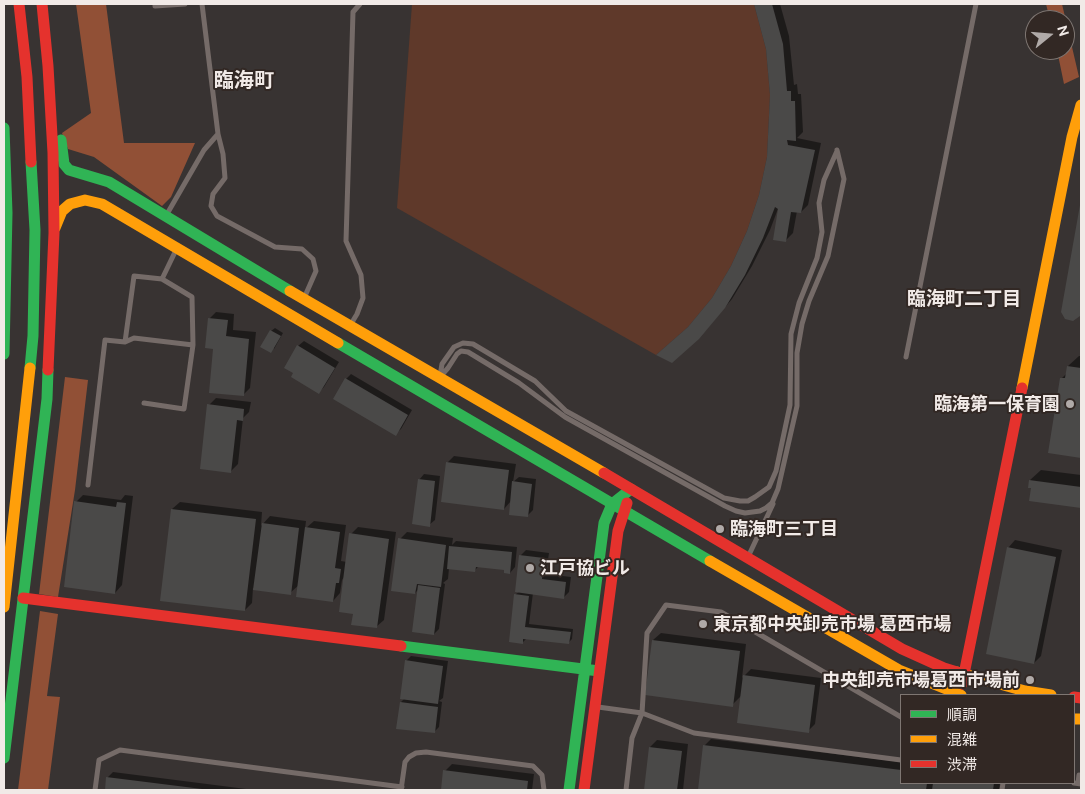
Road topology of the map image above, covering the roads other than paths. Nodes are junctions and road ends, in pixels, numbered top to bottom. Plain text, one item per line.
1 (19, 4) edge
2 (42, 4) edge
3 (154, 4) edge
4 (185, 4) edge
5 (202, 4) edge
6 (352, 4) edge
7 (360, 4) edge
8 (976, 4) edge
9 (353, 12) junction
10 (48, 66) junction
11 (1081, 105) edge
12 (4, 128) edge
13 (218, 134) junction
14 (156, 210) junction
15 (166, 216) junction
16 (144, 229) junction
17 (188, 230) junction
18 (54, 233) junction
19 (177, 248) junction
20 (162, 279) junction
21 (304, 299) junction
22 (349, 326) junction
23 (125, 342) junction
24 (193, 345) junction
25 (4, 354) edge
26 (906, 357) dead end
27 (440, 377) junction
28 (431, 397) junction
29 (144, 403) dead end
30 (88, 486) dead end
31 (631, 489) junction
32 (776, 496) junction
33 (612, 504) junction
34 (625, 512) junction
35 (747, 558) junction
36 (24, 598) junction
37 (4, 607) edge
38 (585, 669) junction
39 (599, 671) junction
40 (964, 674) junction
41 (958, 694) edge
42 (960, 694) edge
43 (1044, 694) edge
44 (594, 707) junction
45 (642, 713) junction
46 (900, 716) edge
47 (4, 758) edge
48 (900, 760) edge
49 (1079, 775) dead end
50 (1078, 783) edge
51 (401, 788) edge
52 (95, 790) edge
53 (544, 790) edge
54 (570, 790) edge
55 (584, 790) edge
56 (626, 790) edge

1 - 37 main road
2 - 10 main road
3 - 4 lane
5 - 13 lane
6 - 9 lane
7 - 9 lane
8 - 26 lane
9 - 22 lane
10 - 14 main road
10 - 18 main road
11 - 40 main road
12 - 25 main road
13 - 15 lane
13 - 21 lane
14 - 15 main road
14 - 16 main road
15 - 17 main road
16 - 18 main road
16 - 19 main road
17 - 19 main road
17 - 21 main road
18 - 36 main road
19 - 20 lane
19 - 28 main road
20 - 23 lane
20 - 24 lane
21 - 22 main road
22 - 27 main road
23 - 24 lane
23 - 30 lane
24 - 29 lane
27 - 28 main road
27 - 31 main road
27 - 32 lane
27 - 32 lane
28 - 33 main road
31 - 33 main road
31 - 34 main road
31 - 35 main road
32 - 35 lane
33 - 34 main road
33 - 38 main road
34 - 39 main road
34 - 41 main road
35 - 40 main road
36 - 38 main road
36 - 47 main road
38 - 39 main road
38 - 54 main road
39 - 44 main road
40 - 42 main road
40 - 43 main road
44 - 45 lane
44 - 55 main road
45 - 46 lane
45 - 48 lane
45 - 56 lane
49 - 50 lane
51 - 52 lane
51 - 53 lane

